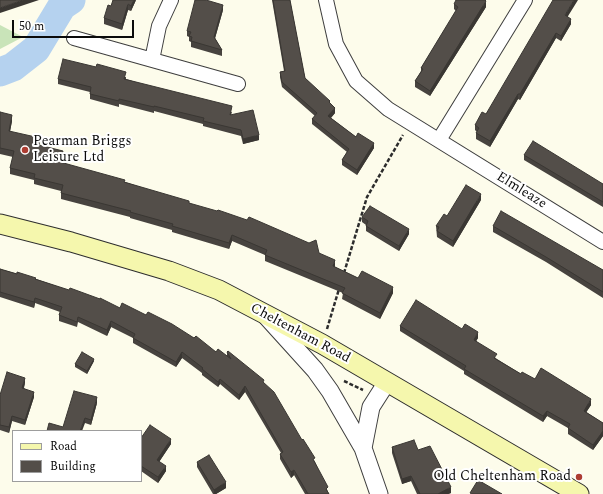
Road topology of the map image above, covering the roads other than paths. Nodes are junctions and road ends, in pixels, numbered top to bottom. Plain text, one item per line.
1 (171, 0) edge
2 (326, 0) edge
3 (525, 0) edge
4 (74, 38) dead end
5 (152, 60) junction
6 (238, 84) dead end
7 (438, 140) junction
8 (0, 224) edge
9 (603, 242) edge
10 (264, 314) junction
11 (387, 382) junction
12 (363, 448) junction
13 (379, 494) edge
14 (579, 494) edge

1 - 5 street
2 - 7 street, Elmleaze
3 - 7 street
4 - 5 street
5 - 6 street
7 - 9 street, Elmleaze
8 - 10 main road, Cheltenham Road
10 - 11 main road, Cheltenham Road
10 - 12 street
11 - 12 street
11 - 14 main road, Cheltenham Road
12 - 13 street

